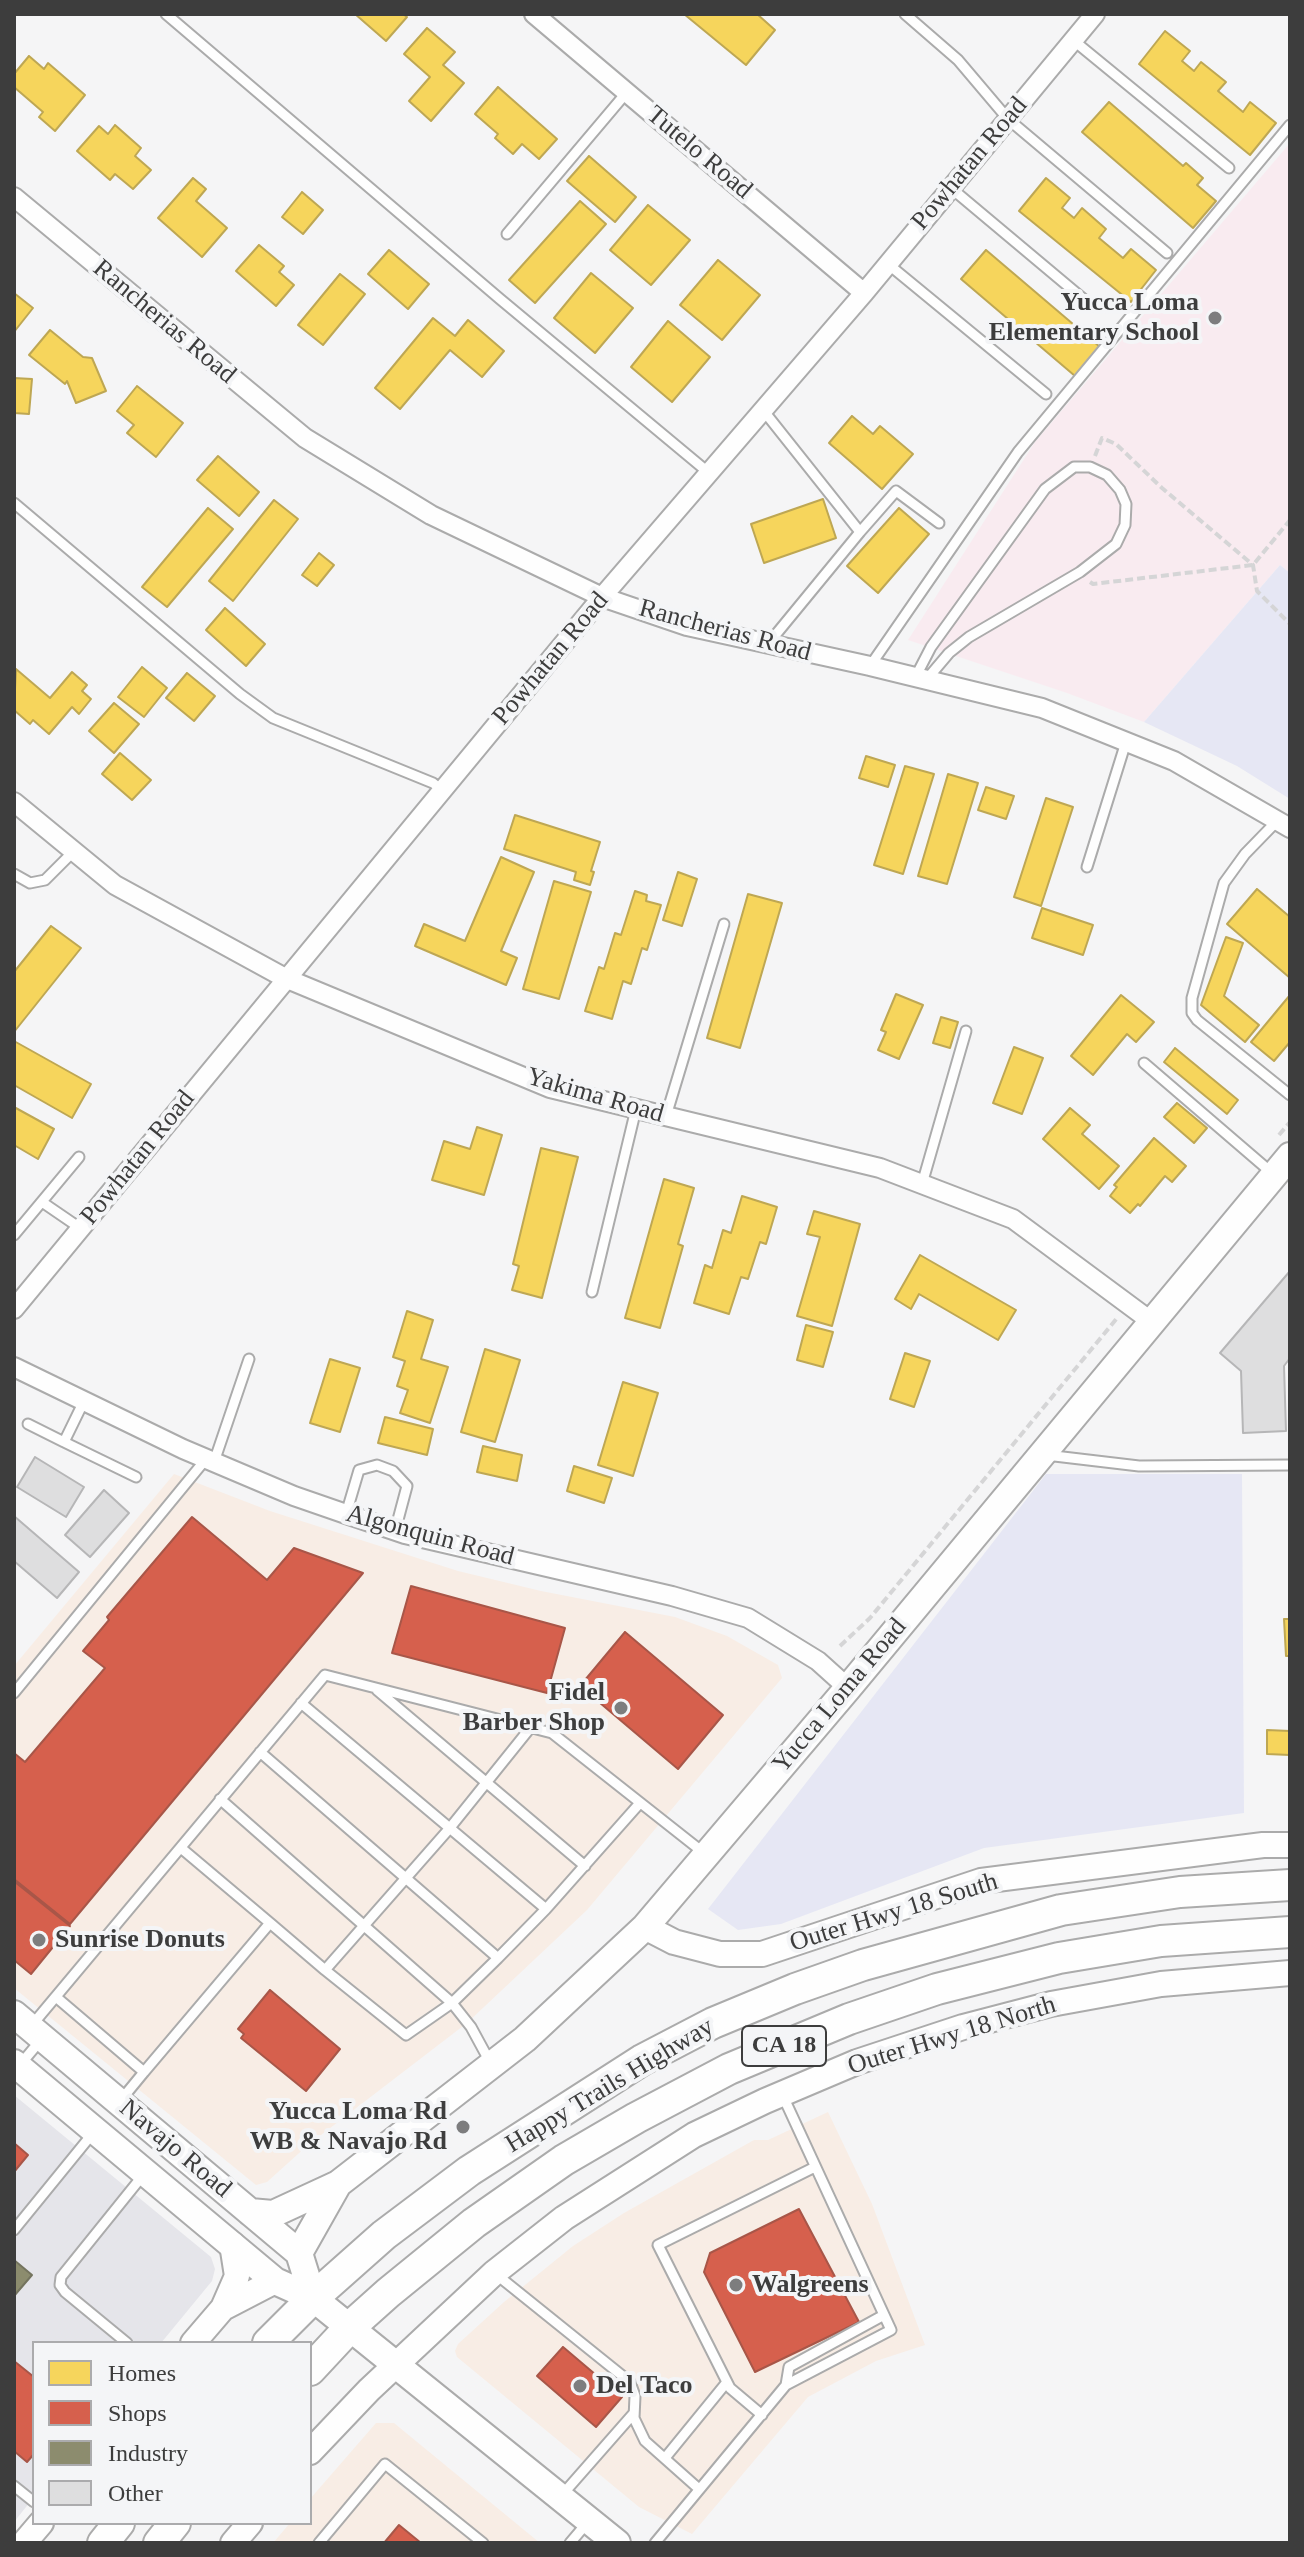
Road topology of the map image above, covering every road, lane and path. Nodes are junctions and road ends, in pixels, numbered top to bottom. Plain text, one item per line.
1 (166, 14) edge
2 (534, 14) edge
3 (905, 14) edge
4 (1095, 14) edge
5 (1073, 40) junction
6 (627, 92) junction
7 (1008, 119) junction
8 (1290, 125) edge
9 (1229, 168) dead end
10 (951, 188) junction
11 (14, 197) edge
12 (507, 234) dead end
13 (1167, 253) dead end
14 (888, 263) junction
15 (864, 293) junction
16 (1087, 302) dead end
17 (1046, 394) dead end
18 (763, 410) junction
19 (1090, 467) junction
20 (709, 473) junction
21 (14, 503) edge
22 (1290, 520) edge
23 (939, 523) dead end
24 (860, 532) junction
25 (1253, 565) junction
26 (1080, 572) junction
27 (602, 597) junction
28 (1290, 624) edge
29 (768, 644) junction
30 (870, 666) junction
31 (921, 678) junction
32 (1126, 742) junction
33 (442, 790) junction
34 (16, 810) edge
35 (1284, 824) edge
36 (74, 851) junction
37 (1087, 867) dead end
38 (14, 874) edge
39 (724, 924) dead end
40 (285, 978) junction
41 (966, 1031) dead end
42 (1144, 1063) dead end
43 (1290, 1095) edge
44 (636, 1109) junction
45 (666, 1116) junction
46 (79, 1157) dead end
47 (1284, 1169) edge
48 (922, 1184) junction
49 (42, 1202) junction
50 (80, 1228) junction
51 (14, 1235) edge
52 (592, 1292) dead end
53 (14, 1309) edge
54 (1119, 1315) dead end
55 (1152, 1322) junction
56 (249, 1359) dead end
57 (14, 1367) edge
58 (84, 1401) junction
59 (28, 1424) dead end
60 (64, 1442) junction
61 (1041, 1455) junction
62 (210, 1461) junction
63 (1290, 1465) edge
64 (136, 1477) dead end
65 (346, 1514) junction
66 (395, 1531) junction
67 (840, 1646) dead end
68 (374, 1688) junction
69 (848, 1688) junction
70 (14, 1693) edge
71 (301, 1703) junction
72 (531, 1727) junction
73 (260, 1752) junction
74 (486, 1784) junction
75 (220, 1799) junction
76 (640, 1803) junction
77 (449, 1829) junction
78 (1290, 1845) edge
79 (181, 1848) junction
80 (706, 1855) junction
81 (585, 1866) junction
82 (405, 1880) junction
83 (1290, 1885) edge
84 (546, 1909) junction
85 (270, 1923) junction
86 (365, 1925) junction
87 (645, 1927) junction
88 (1290, 1932) edge
89 (498, 1958) junction
90 (325, 1970) junction
91 (1290, 1973) edge
92 (56, 1997) junction
93 (452, 2003) junction
94 (29, 2027) edge
95 (492, 2065) junction
96 (16, 2067) edge
97 (144, 2072) junction
98 (782, 2094) junction
99 (119, 2102) junction
100 (96, 2131) junction
101 (815, 2167) junction
102 (145, 2172) junction
103 (338, 2184) junction
104 (250, 2212) junction
105 (14, 2230) edge
106 (232, 2244) junction
107 (299, 2253) junction
108 (494, 2273) junction
109 (275, 2281) junction
110 (313, 2298) junction
111 (223, 2308) junction
112 (884, 2315) junction
113 (350, 2327) junction
114 (125, 2341) edge
115 (195, 2341) edge
116 (270, 2341) edge
117 (396, 2364) junction
118 (312, 2368) edge
119 (727, 2382) junction
120 (786, 2385) junction
121 (634, 2413) junction
122 (762, 2415) junction
123 (312, 2450) edge
124 (665, 2458) junction
125 (14, 2486) edge
126 (699, 2489) junction
127 (560, 2497) junction
128 (32, 2500) edge
129 (589, 2520) junction
130 (39, 2525) edge
131 (117, 2525) edge
132 (173, 2525) edge
133 (248, 2525) edge
134 (24, 2543) edge
135 (103, 2543) edge
136 (159, 2543) edge
137 (233, 2543) edge
138 (319, 2543) edge
139 (483, 2543) edge
140 (570, 2543) edge
141 (617, 2543) edge
142 (655, 2543) edge

1 - 20 lane
2 - 6 street, Tutelo Road
3 - 7 lane
4 - 5 street, Powhatan Road
5 - 7 street, Powhatan Road
5 - 9 lane
6 - 12 lane
6 - 15 street, Tutelo Road
7 - 10 street, Powhatan Road
7 - 13 lane
8 - 30 lane
10 - 14 street, Powhatan Road
10 - 16 lane
11 - 27 street, Rancherias Road
14 - 15 street, Powhatan Road
14 - 17 lane
15 - 18 street, Powhatan Road
18 - 20 street, Powhatan Road
18 - 24 lane
19 - 25 path
19 - 26 lane
19 - 31 lane
20 - 27 street, Powhatan Road
21 - 33 lane
22 - 25 path
23 - 24 lane
24 - 29 lane
25 - 26 path
25 - 28 path
26 - 31 lane
27 - 29 street, Rancherias Road
27 - 33 street, Powhatan Road
29 - 30 street, Rancherias Road
30 - 31 street, Rancherias Road
31 - 32 street, Rancherias Road
32 - 35 street, Rancherias Road
32 - 37 lane
33 - 40 street, Powhatan Road
34 - 36 street, Yakima Road
35 - 43 lane
36 - 38 lane
36 - 40 street, Yakima Road
39 - 45 lane
40 - 44 street, Yakima Road
40 - 50 street, Powhatan Road
41 - 48 lane
42 - 47 lane
44 - 45 street, Yakima Road
44 - 52 lane
45 - 48 street, Yakima Road
46 - 49 lane
47 - 55 main road, Yucca Loma Road
48 - 55 street, Yakima Road
49 - 50 lane
49 - 51 lane
50 - 53 street, Powhatan Road
54 - 67 path
55 - 61 main road, Yucca Loma Road
56 - 62 lane
57 - 58 street, Algonquin Road
58 - 60 lane
58 - 62 street, Algonquin Road
59 - 60 lane
60 - 64 lane
61 - 63 lane
61 - 69 main road, Yucca Loma Road
62 - 65 street, Algonquin Road
62 - 70 lane
65 - 66 street, Algonquin Road
65 - 66 lane
66 - 69 street, Algonquin Road
68 - 71 lane
68 - 72 lane
68 - 74 lane
69 - 80 main road, Yucca Loma Road
71 - 73 lane
71 - 77 lane
72 - 74 lane
72 - 76 lane
73 - 75 lane
73 - 82 lane
74 - 77 lane
74 - 81 lane
75 - 79 lane
75 - 86 lane
76 - 80 lane
76 - 81 lane
77 - 82 lane
77 - 84 lane
78 - 87 street, Outer Hwy 18 South
79 - 85 lane
79 - 92 lane
80 - 87 main road, Yucca Loma Road
81 - 84 lane
82 - 86 lane
82 - 89 lane
83 - 110 main road, Happy Trails Highway / CA 18
84 - 89 lane
85 - 90 lane
85 - 97 lane
86 - 90 lane
86 - 93 lane
87 - 95 main road, Yucca Loma Road
88 - 113 main road, Happy Trails Highway / CA 18
89 - 93 lane
90 - 93 lane
91 - 98 street, Outer Hwy 18 North
92 - 94 lane
92 - 97 lane
93 - 95 lane
94 - 96 lane
94 - 99 main road, Navajo Road
95 - 103 main road, Yucca Loma Road
96 - 100 main road, Navajo Road
97 - 99 lane
98 - 101 lane
98 - 108 street, Outer Hwy 18 North
99 - 104 main road, Navajo Road
100 - 102 main road, Navajo Road
100 - 105 lane
101 - 112 lane
101 - 119 lane
102 - 106 main road, Navajo Road
102 - 114 lane
103 - 104 main road
103 - 107 main road
104 - 107 main road, Navajo Road
106 - 109 main road, Navajo Road
106 - 111 street
107 - 110 main road
108 - 117 street, Outer Hwy 18 North
108 - 121 lane
109 - 110 main road, Navajo Road
109 - 111 street
110 - 113 main road, Navajo Road
110 - 116 main road, Happy Trails Highway / CA 18
111 - 115 street
112 - 120 lane
112 - 120 lane
113 - 117 main road, Navajo Road
113 - 118 main road, Happy Trails Highway / CA 18
117 - 123 street, Outer Hwy 18 North
117 - 127 main road, Navajo Road
119 - 122 lane
119 - 124 lane
120 - 122 lane
121 - 124 lane
121 - 127 lane
122 - 126 lane
124 - 126 lane
125 - 128 lane
126 - 142 lane
127 - 129 main road, Navajo Road
129 - 140 lane
129 - 141 main road, Navajo Road
130 - 134 street
131 - 135 main road
132 - 136 main road
133 - 137 street
138 - 139 lane

